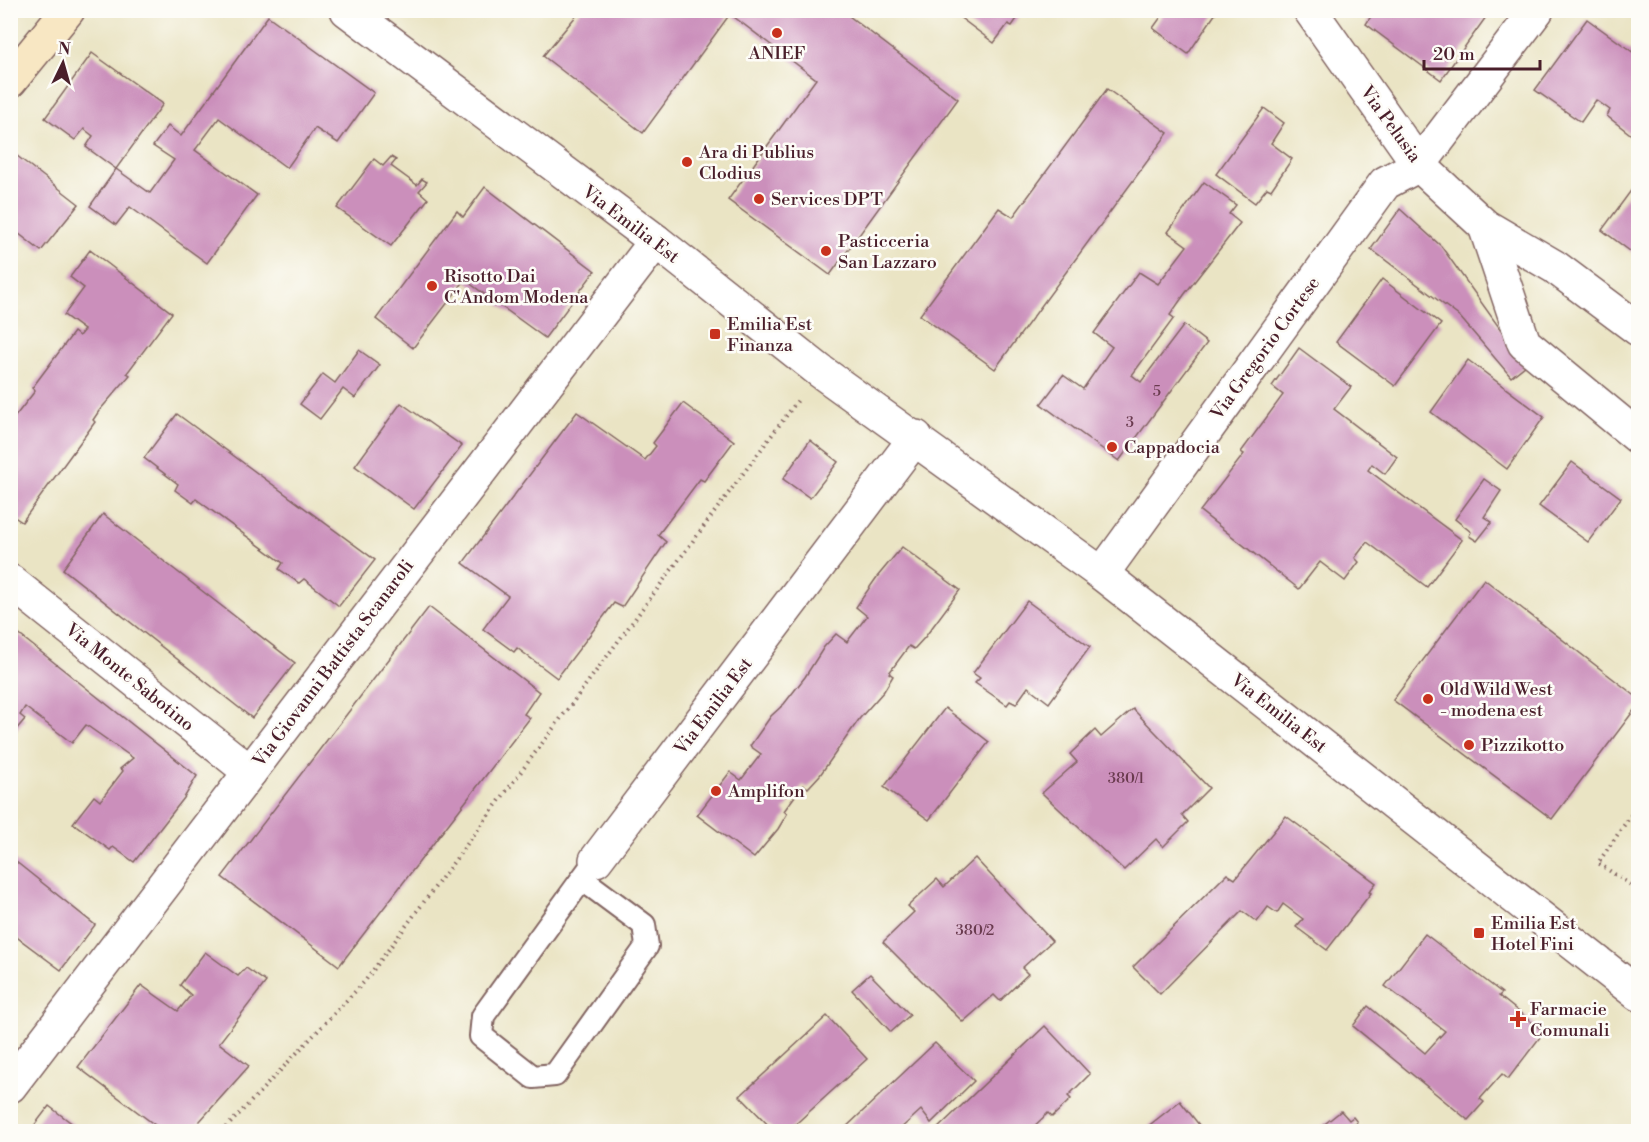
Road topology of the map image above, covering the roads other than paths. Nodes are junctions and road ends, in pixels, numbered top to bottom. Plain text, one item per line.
1 (68, 10) edge
2 (347, 10) edge
3 (1310, 10) edge
4 (1537, 10) edge
5 (10, 81) edge
6 (1419, 165) junction
7 (1485, 226) junction
8 (656, 241) junction
9 (1638, 329) edge
10 (916, 437) junction
11 (1638, 437) edge
12 (1102, 574) junction
13 (10, 581) edge
14 (250, 772) junction
15 (589, 870) junction
16 (1638, 994) edge
17 (10, 1086) edge

1 - 5 main road
2 - 8 street, Via Emilia Est
3 - 6 street, Via Pelusia
4 - 6 street
6 - 7 street, Via Pelusia
6 - 12 street, Via Gregorio Cortese
7 - 9 street, Via Pelusia
7 - 11 street, Via Pelusia
8 - 10 street, Via Emilia Est
8 - 14 street, Via Giovanni Battista Scanaroli
10 - 12 street, Via Emilia Est
10 - 15 street, Via Emilia Est
12 - 16 street, Via Emilia Est
13 - 14 street, Via Monte Sabotino
14 - 17 street, Via Giovanni Battista Scanaroli
15 - 15 lane

